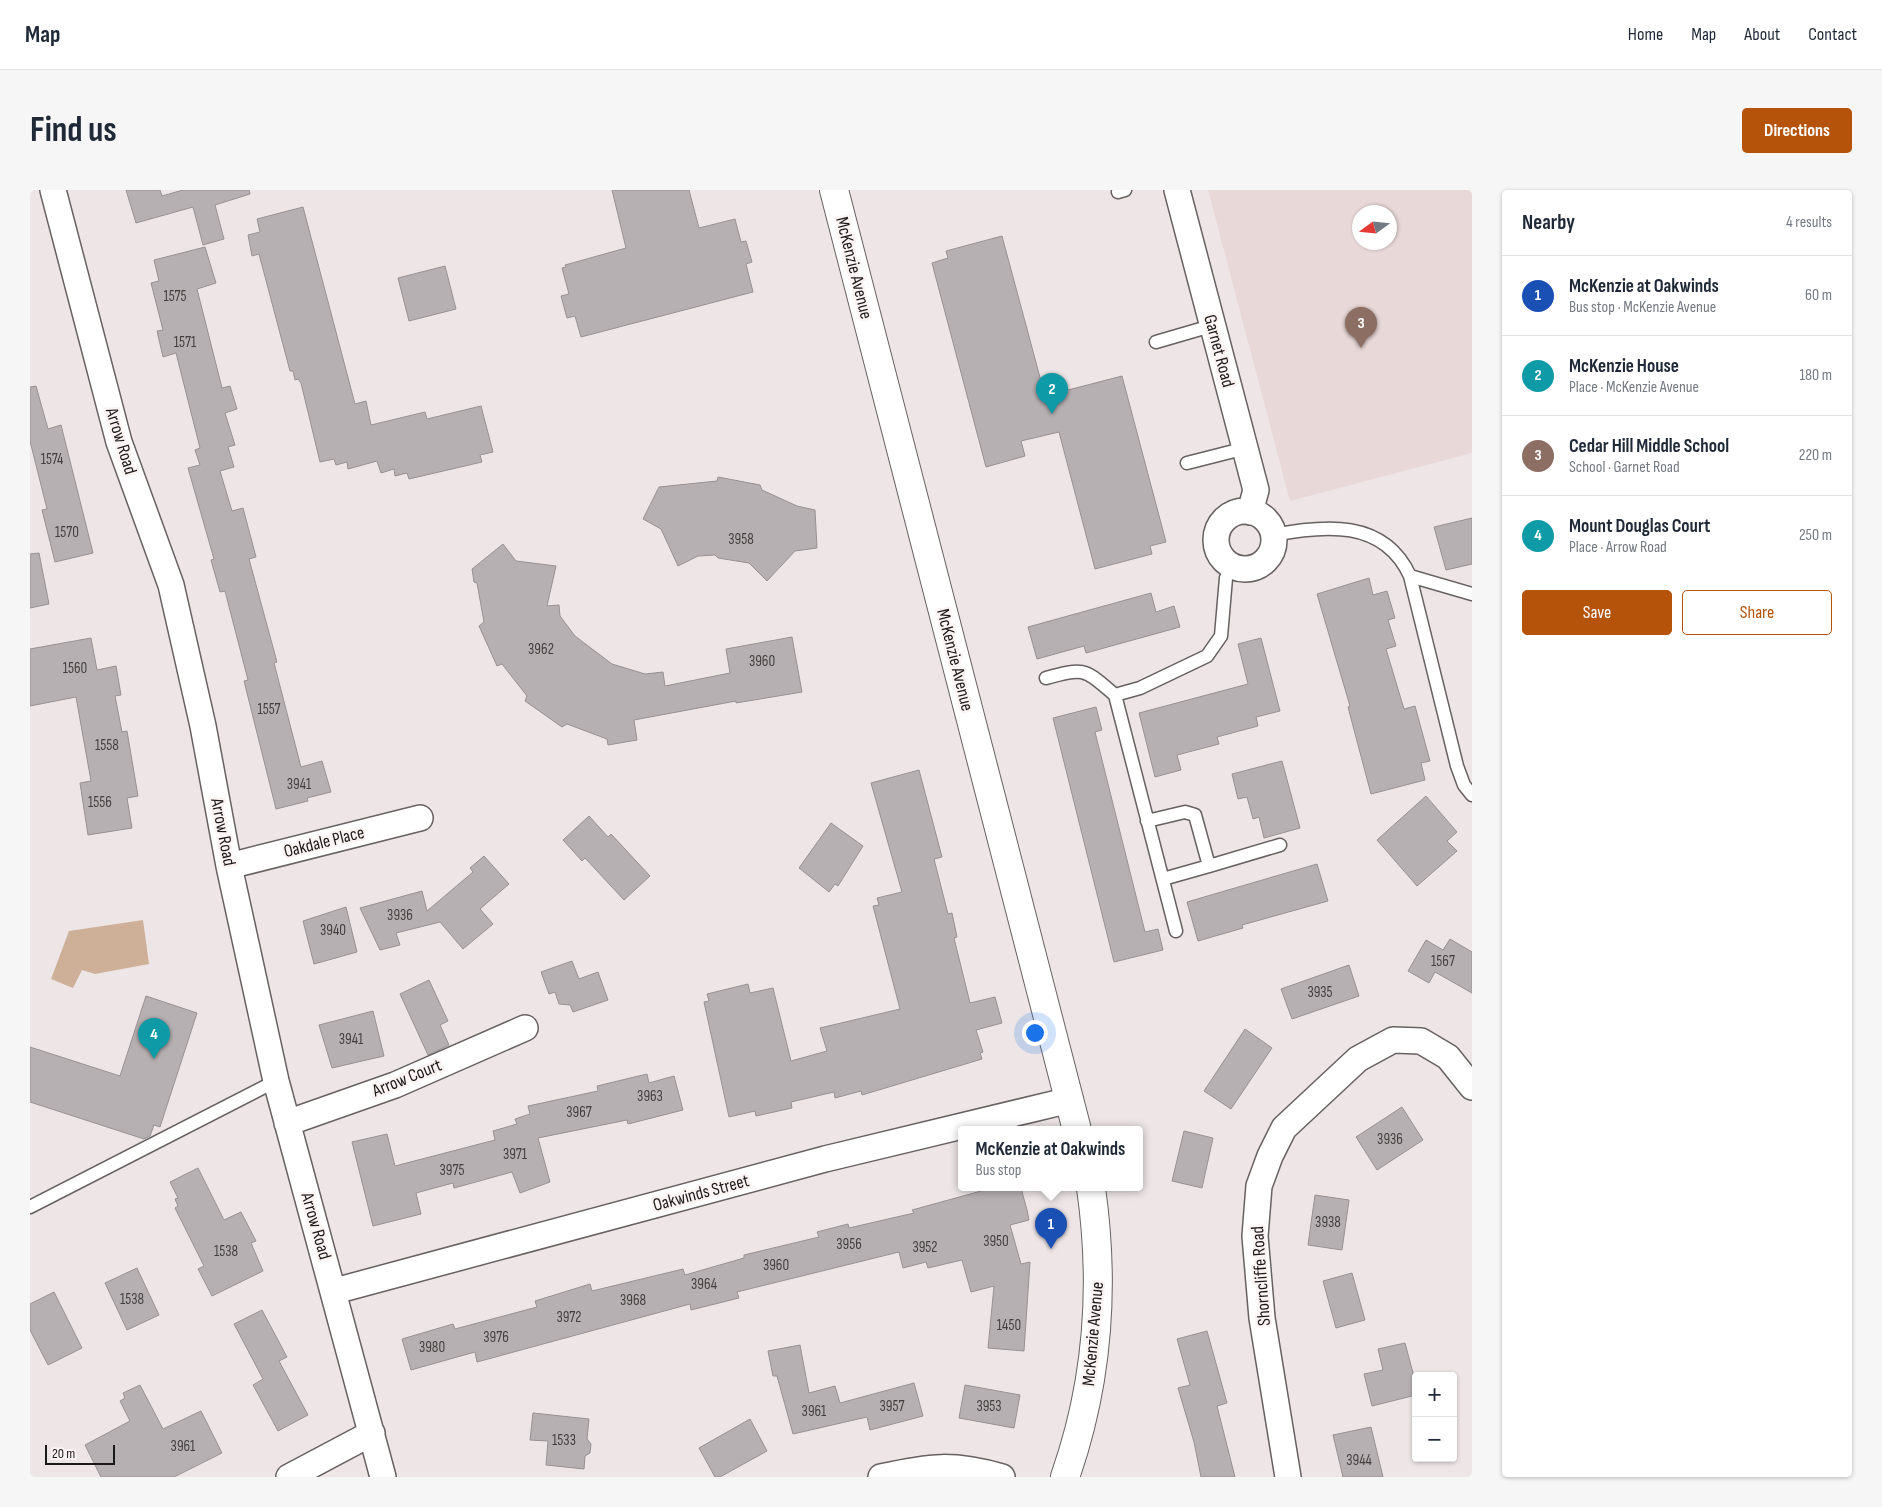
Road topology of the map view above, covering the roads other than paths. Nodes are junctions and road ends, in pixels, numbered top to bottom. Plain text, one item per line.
1 (53, 190) edge
2 (834, 190) edge
3 (1177, 190) edge
4 (1211, 326) junction
5 (1156, 342) dead end
6 (1246, 448) junction
7 (1187, 462) dead end
8 (1250, 512) junction
9 (1273, 535) junction
10 (1232, 566) junction
11 (1410, 576) junction
12 (1472, 594) edge
13 (1046, 678) dead end
14 (1115, 695) junction
15 (1472, 795) edge
16 (420, 818) dead end
17 (1148, 822) junction
18 (1280, 846) dead end
19 (229, 866) junction
20 (1209, 866) junction
21 (1163, 879) junction
22 (1176, 930) dead end
23 (525, 1028) dead end
24 (276, 1081) junction
25 (1472, 1087) edge
26 (1070, 1100) junction
27 (287, 1123) junction
28 (962, 1126) edge
29 (1076, 1126) edge
30 (958, 1127) edge
31 (1091, 1191) edge
32 (30, 1207) edge
33 (335, 1291) junction
34 (372, 1434) junction
35 (290, 1477) edge
36 (383, 1477) edge
37 (881, 1477) edge
38 (1002, 1477) edge
39 (1065, 1477) edge
40 (1288, 1477) edge

1 - 19 street, Arrow Road
2 - 26 main road, McKenzie Avenue
3 - 4 street, Garnet Road
4 - 5 lane
4 - 6 street, Garnet Road
6 - 7 lane
6 - 8 street, Garnet Road
8 - 9 street
8 - 10 street
9 - 10 street
9 - 11 lane
10 - 14 lane
11 - 12 lane
11 - 15 lane
13 - 14 lane
14 - 17 lane
16 - 19 street, Oakdale Place
17 - 20 lane
17 - 21 lane
18 - 20 lane
19 - 24 street, Arrow Road
20 - 21 lane
21 - 22 lane
23 - 27 street, Arrow Court
24 - 27 street, Arrow Road
24 - 32 lane
25 - 40 street, Shorncliffe Road
26 - 28 street, Oakwinds Street
26 - 29 main road, McKenzie Avenue
27 - 33 street, Arrow Road
30 - 33 street, Oakwinds Street
31 - 39 main road, McKenzie Avenue
33 - 34 street, Arrow Road
34 - 35 street
34 - 36 street, Arrow Road
37 - 38 street

